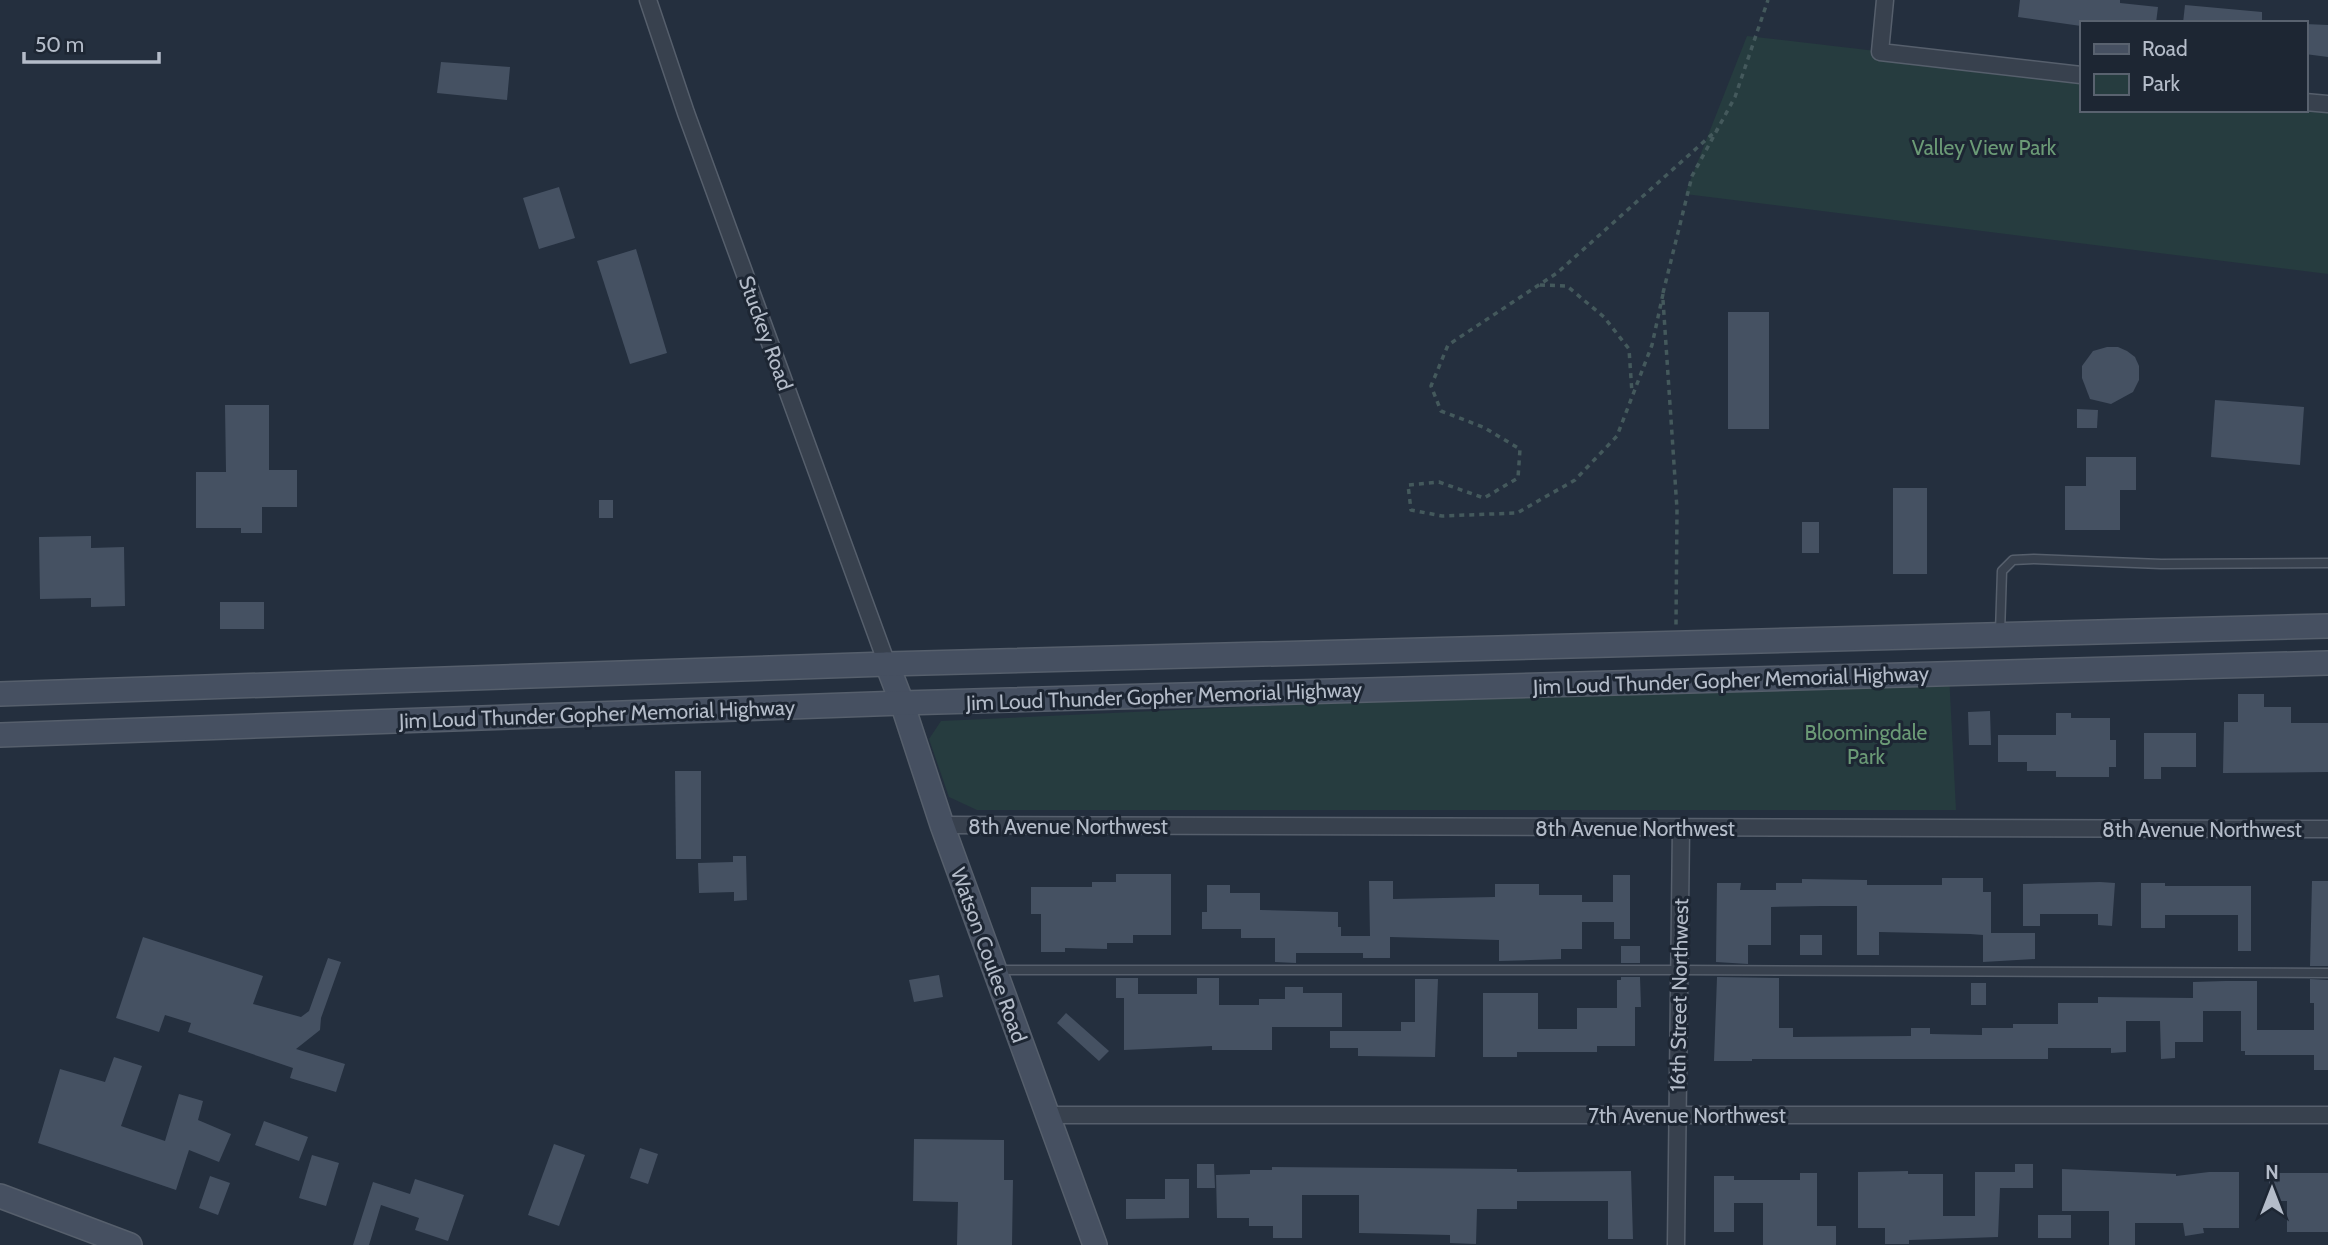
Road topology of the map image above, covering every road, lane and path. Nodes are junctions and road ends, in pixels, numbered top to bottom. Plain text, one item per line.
1 (648, 0) edge
2 (1768, 0) edge
3 (1885, 0) edge
4 (2080, 75) edge
5 (2307, 102) edge
6 (2328, 104) edge
7 (1718, 129) junction
8 (1538, 285) junction
9 (1663, 293) junction
10 (1632, 395) junction
11 (2328, 564) edge
12 (2328, 626) edge
13 (2000, 636) junction
14 (1675, 644) junction
15 (2328, 663) edge
16 (887, 664) junction
17 (0, 694) edge
18 (902, 703) junction
19 (0, 735) edge
20 (942, 825) junction
21 (1681, 828) junction
22 (2328, 829) edge
23 (995, 970) junction
24 (1680, 970) junction
25 (2328, 972) edge
26 (1047, 1115) junction
27 (1678, 1115) junction
28 (2328, 1115) edge
29 (0, 1196) edge
30 (130, 1245) edge
31 (1095, 1245) edge
32 (1676, 1245) edge

1 - 16 street, Stuckey Road
2 - 7 path
3 - 4 street
5 - 6 street
7 - 8 path
7 - 9 path
8 - 10 path
8 - 10 path
9 - 10 path
9 - 14 path
11 - 13 lane
12 - 13 main road, Jim Loud Thunder Gopher Memorial Highway
13 - 14 main road, Jim Loud Thunder Gopher Memorial Highway
14 - 16 main road, Jim Loud Thunder Gopher Memorial Highway
15 - 18 main road, Jim Loud Thunder Gopher Memorial Highway
16 - 17 main road, Jim Loud Thunder Gopher Memorial Highway
16 - 18 main road, Watson Coulee Road
18 - 19 main road, Jim Loud Thunder Gopher Memorial Highway
18 - 20 main road, Watson Coulee Road
20 - 21 street, 8th Avenue Northwest
20 - 23 main road, Watson Coulee Road
21 - 22 street, 8th Avenue Northwest
21 - 24 street, 16th Street Northwest
23 - 24 lane
23 - 26 main road, Watson Coulee Road
24 - 25 lane
24 - 27 street, 16th Street Northwest
26 - 27 street, 7th Avenue Northwest
26 - 31 main road, Watson Coulee Road
27 - 28 street, 7th Avenue Northwest
27 - 32 street, 16th Street Northwest
29 - 30 main road

